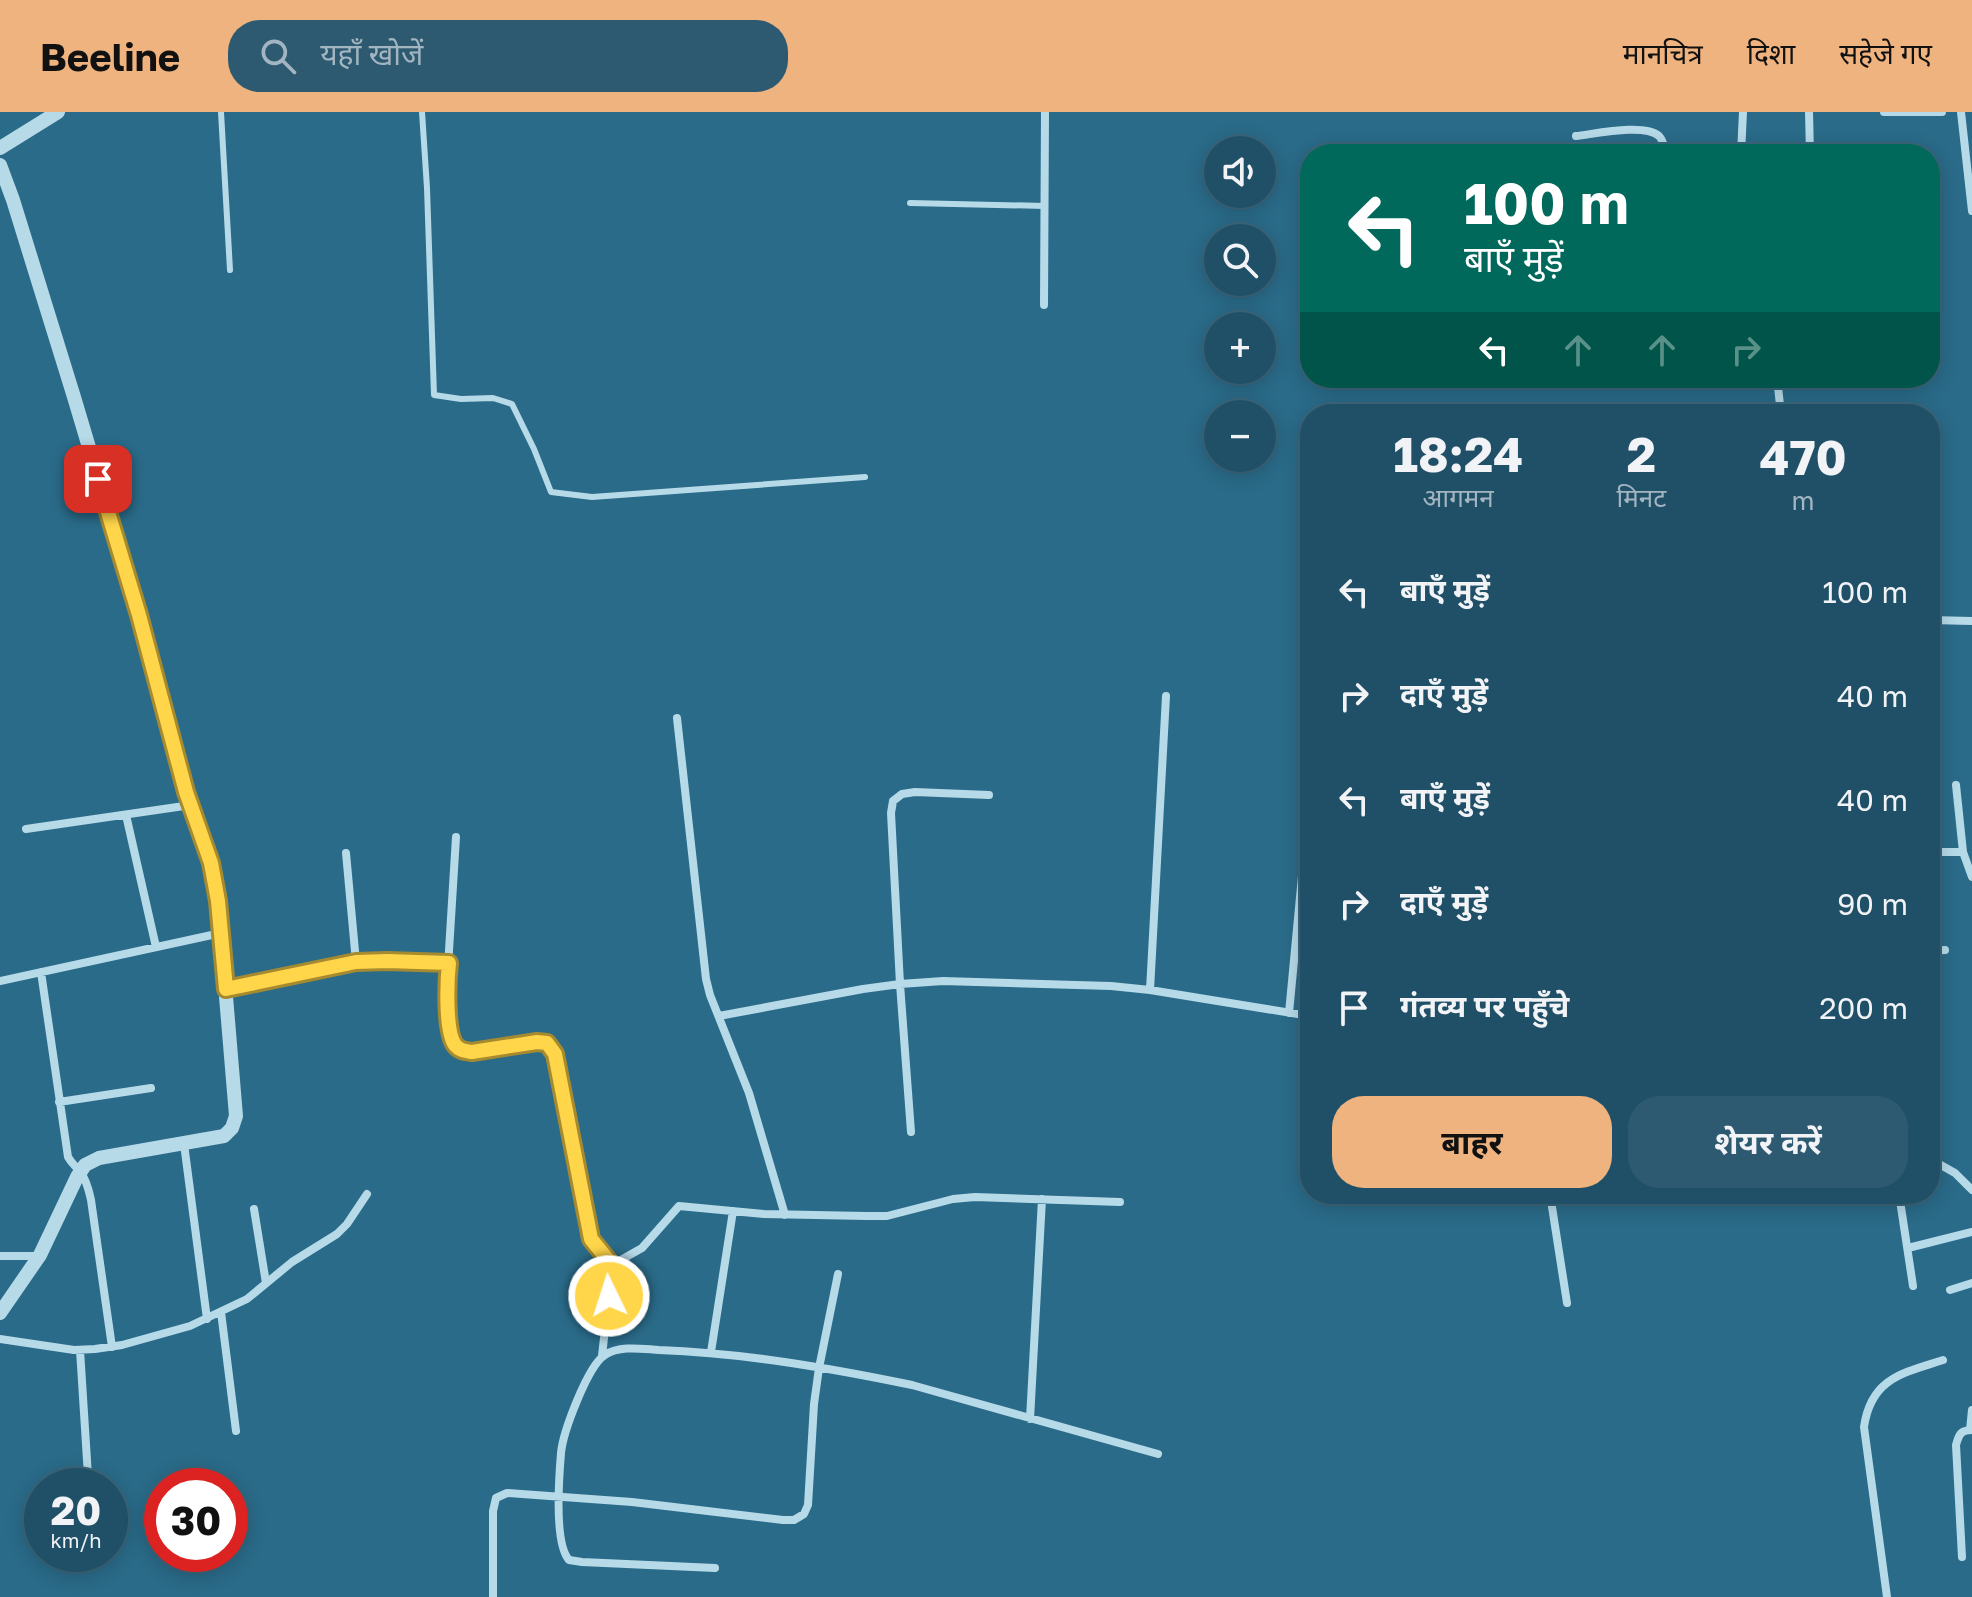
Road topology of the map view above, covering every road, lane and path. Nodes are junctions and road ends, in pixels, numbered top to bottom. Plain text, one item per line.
1 (58, 112) edge
2 (221, 112) edge
3 (422, 112) edge
4 (1045, 112) edge
5 (1743, 112) edge
6 (1809, 112) edge
7 (1884, 112) edge
8 (1942, 112) edge
9 (1961, 112) edge
10 (1576, 136) dead end
11 (1664, 144) edge
12 (1741, 144) edge
13 (1810, 144) edge
14 (0, 148) edge
15 (0, 165) edge
16 (910, 203) dead end
17 (1045, 206) junction
18 (1972, 211) edge
19 (230, 270) dead end
20 (1044, 305) dead end
21 (865, 477) dead end
22 (1940, 620) edge
23 (1972, 621) edge
24 (1166, 696) dead end
25 (677, 718) dead end
26 (1956, 785) dead end
27 (989, 795) dead end
28 (191, 805) junction
29 (126, 815) junction
30 (26, 829) dead end
31 (456, 837) dead end
32 (1940, 852) edge
33 (1963, 852) junction
34 (346, 853) dead end
35 (1972, 877) edge
36 (1300, 923) edge
37 (221, 933) junction
38 (156, 947) junction
39 (1940, 950) edge
40 (1945, 950) dead end
41 (356, 962) junction
42 (449, 963) junction
43 (41, 972) junction
44 (0, 981) edge
45 (900, 984) junction
46 (226, 989) junction
47 (1150, 990) junction
48 (1289, 1013) junction
49 (1300, 1015) edge
50 (719, 1016) junction
51 (151, 1088) dead end
52 (59, 1102) junction
53 (911, 1132) dead end
54 (184, 1144) junction
55 (1940, 1165) edge
56 (80, 1171) junction
57 (1972, 1190) edge
58 (367, 1194) dead end
59 (1042, 1199) junction
60 (1120, 1202) dead end
61 (1552, 1204) edge
62 (1901, 1204) edge
63 (254, 1209) dead end
64 (733, 1211) junction
65 (785, 1215) junction
66 (1972, 1232) edge
67 (1908, 1248) junction
68 (40, 1255) junction
69 (0, 1256) edge
70 (612, 1265) junction
71 (838, 1274) dead end
72 (266, 1283) junction
73 (1972, 1283) edge
74 (1913, 1286) dead end
75 (1950, 1290) dead end
76 (1567, 1303) dead end
77 (221, 1312) junction
78 (0, 1313) edge
79 (207, 1319) junction
80 (0, 1339) edge
81 (112, 1347) junction
82 (80, 1350) junction
83 (711, 1352) junction
84 (602, 1356) junction
85 (1943, 1360) dead end
86 (819, 1368) junction
87 (1972, 1410) edge
88 (1030, 1419) junction
89 (1971, 1430) edge
90 (236, 1431) dead end
91 (1158, 1454) dead end
92 (87, 1468) edge
93 (559, 1496) junction
94 (1962, 1557) dead end
95 (715, 1568) dead end
96 (493, 1597) edge
97 (1887, 1597) edge

1 - 14 street
2 - 19 lane
3 - 21 lane
4 - 17 street
5 - 12 street
6 - 13 street
7 - 8 street
9 - 18 street
10 - 11 street
15 - 28 street
16 - 17 lane
17 - 20 street
22 - 23 street
24 - 47 street
25 - 50 street
26 - 33 street
27 - 45 street
28 - 29 street
28 - 37 street
29 - 30 street
29 - 38 street
31 - 42 street
32 - 33 street
33 - 35 street
34 - 41 street
36 - 48 street
37 - 38 street
37 - 46 street
38 - 43 street
39 - 40 street
41 - 42 street
41 - 46 street
42 - 70 street
43 - 44 street
43 - 52 street
45 - 47 street
45 - 50 street
45 - 53 street
46 - 54 street
47 - 48 street
48 - 49 street
50 - 65 street
51 - 52 street
52 - 56 street
54 - 56 street
54 - 79 street
55 - 57 street
56 - 68 street
56 - 81 street
58 - 72 street
59 - 60 street
59 - 65 street
59 - 88 street
61 - 76 street
62 - 67 street
63 - 72 street
64 - 65 street
64 - 70 street
64 - 83 street
66 - 67 street
67 - 74 street
68 - 69 street
68 - 78 street
70 - 84 street
71 - 86 street
72 - 77 street
73 - 75 street
77 - 79 street
77 - 90 street
79 - 81 street
80 - 82 street
81 - 82 street
82 - 92 street
83 - 84 street
83 - 86 street
84 - 93 street
85 - 97 street
86 - 88 street
86 - 93 street
87 - 89 street
88 - 91 street
89 - 94 street
93 - 95 street
93 - 96 street

